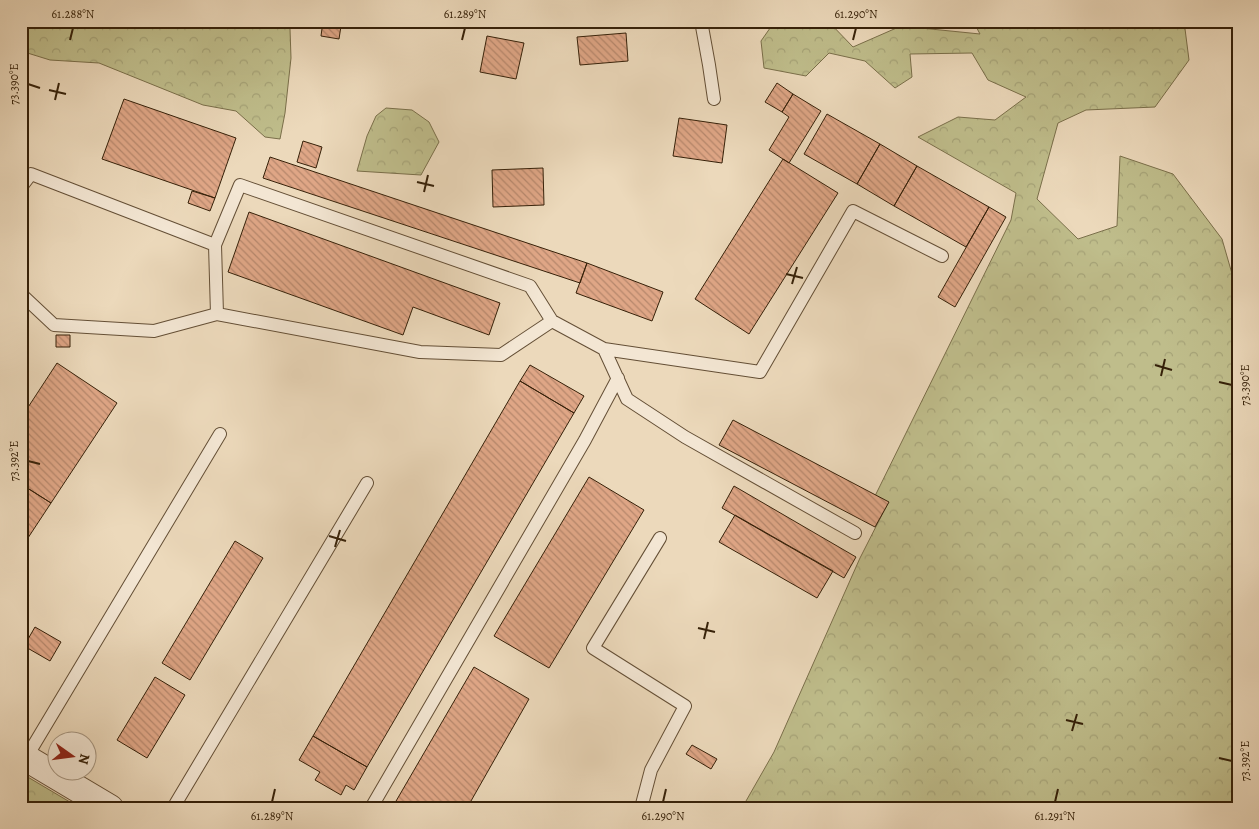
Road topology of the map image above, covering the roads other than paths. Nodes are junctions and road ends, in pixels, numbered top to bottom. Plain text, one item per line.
1 (701, 21) edge
2 (714, 99) dead end
3 (21, 187) edge
4 (215, 244) junction
5 (942, 256) dead end
6 (21, 294) edge
7 (217, 314) junction
8 (552, 321) junction
9 (604, 348) junction
10 (618, 378) junction
11 (220, 434) dead end
12 (366, 483) dead end
13 (855, 533) dead end
14 (660, 538) dead end
15 (23, 756) edge
16 (110, 808) edge
17 (172, 808) edge
18 (371, 808) edge
19 (641, 808) edge

1 - 2 lane
3 - 4 lane
4 - 7 lane
4 - 8 lane
5 - 9 lane
6 - 7 lane
7 - 8 lane
8 - 9 lane
9 - 10 lane
10 - 13 lane
10 - 18 lane
11 - 15 lane
12 - 17 lane
14 - 19 lane
15 - 16 street

